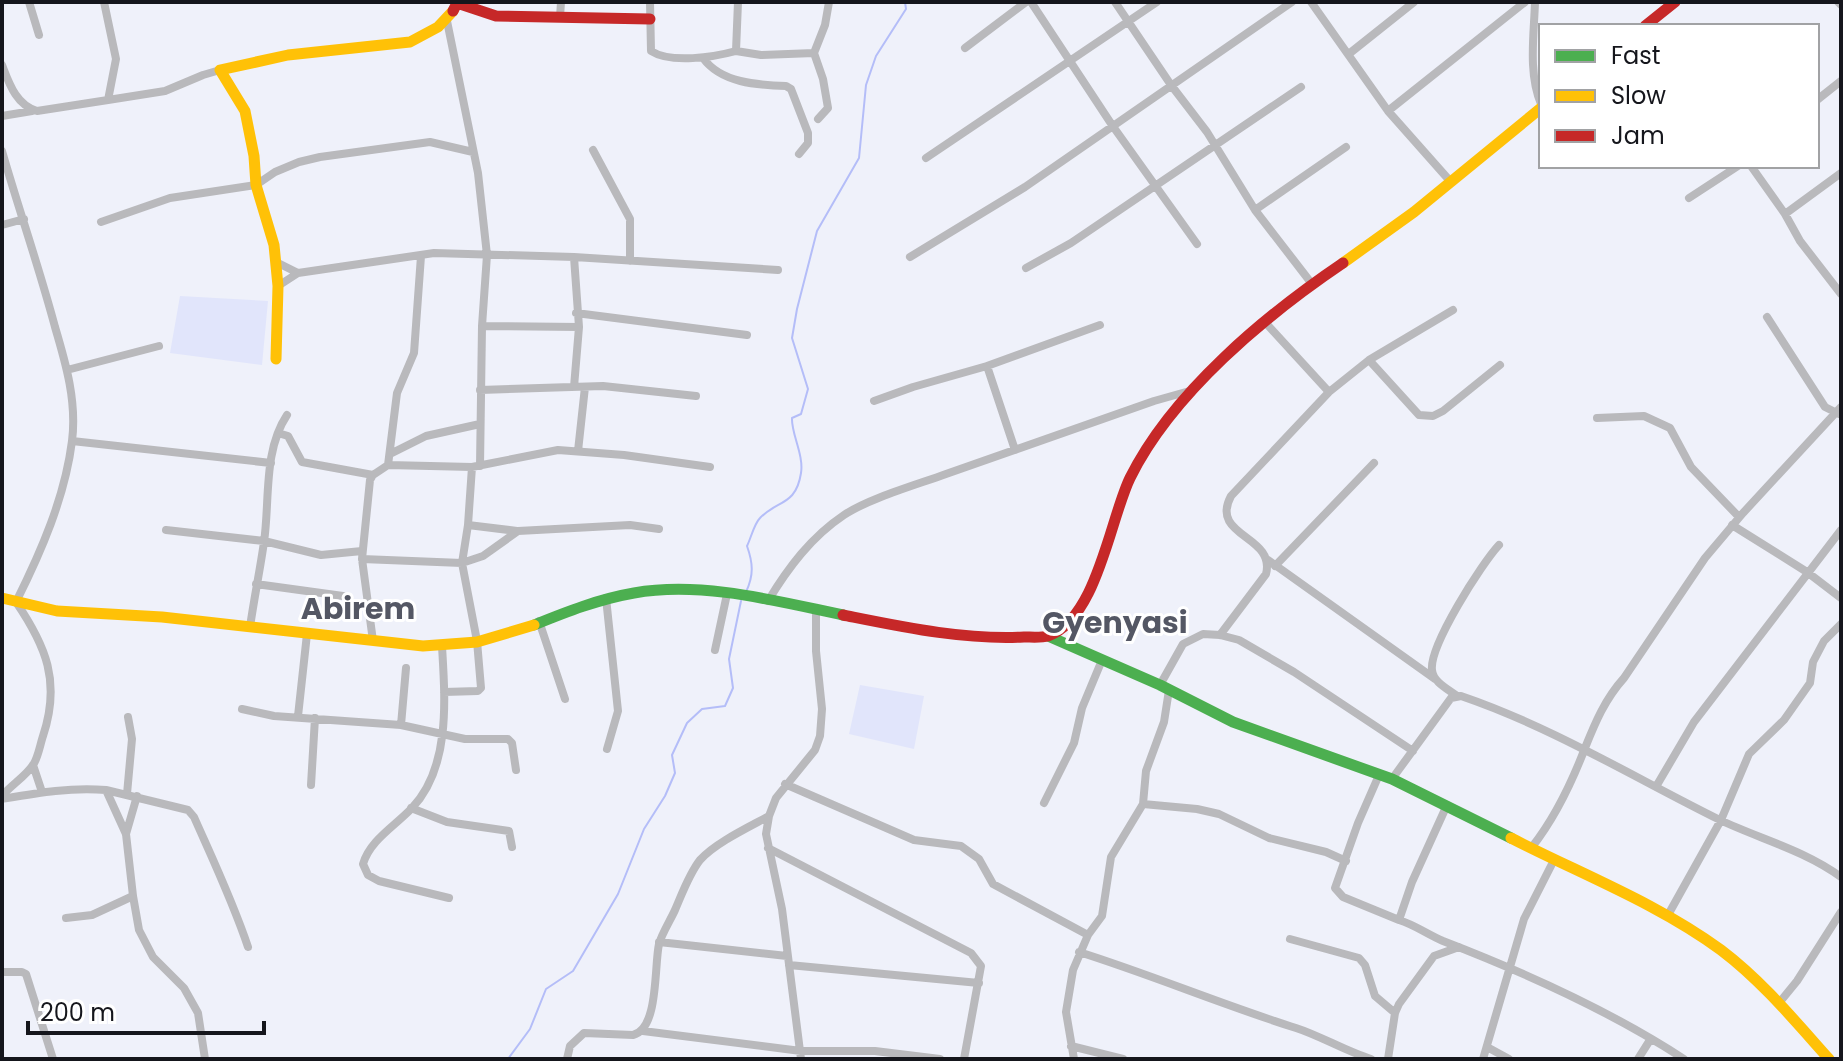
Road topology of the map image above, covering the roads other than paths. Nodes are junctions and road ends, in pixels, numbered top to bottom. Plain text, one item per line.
1 (29, 2) edge
2 (104, 2) edge
3 (561, 2) edge
4 (650, 2) edge
5 (738, 2) edge
6 (829, 2) edge
7 (1028, 2) edge
8 (1115, 2) edge
9 (1157, 2) edge
10 (1292, 2) edge
11 (1311, 2) edge
12 (1414, 2) edge
13 (1525, 2) edge
14 (1535, 2) edge
15 (1675, 2) edge
16 (454, 10) edge
17 (560, 17) junction
18 (650, 19) junction
19 (1128, 21) junction
20 (1648, 24) edge
21 (39, 35) dead end
22 (965, 48) dead end
23 (736, 51) junction
24 (814, 53) junction
25 (1350, 53) junction
26 (703, 58) junction
27 (1070, 62) junction
28 (2, 65) edge
29 (220, 70) junction
30 (1841, 81) edge
31 (1171, 85) junction
32 (1301, 87) dead end
33 (1819, 98) edge
34 (108, 100) junction
35 (1539, 101) edge
36 (1539, 108) edge
37 (37, 111) junction
38 (1388, 111) junction
39 (2, 116) edge
40 (818, 119) dead end
41 (1112, 125) junction
42 (1215, 145) junction
43 (1346, 147) dead end
44 (593, 150) dead end
45 (2, 151) edge
46 (473, 152) junction
47 (799, 154) dead end
48 (926, 158) dead end
49 (1735, 168) edge
50 (1752, 168) edge
51 (1841, 173) edge
52 (1450, 181) junction
53 (256, 185) junction
54 (1155, 186) junction
55 (1689, 198) dead end
56 (1255, 210) junction
57 (1785, 214) junction
58 (24, 219) junction
59 (101, 222) dead end
60 (2, 225) edge
61 (1197, 244) dead end
62 (487, 255) junction
63 (421, 256) junction
64 (574, 257) junction
65 (910, 257) dead end
66 (630, 261) junction
67 (276, 262) junction
68 (1026, 268) dead end
69 (778, 270) dead end
70 (298, 273) junction
71 (1312, 284) junction
72 (278, 286) junction
73 (1841, 294) edge
74 (1453, 310) dead end
75 (576, 313) junction
76 (1767, 317) dead end
77 (1264, 321) junction
78 (1100, 325) dead end
79 (482, 326) junction
80 (579, 327) junction
81 (747, 335) dead end
82 (159, 346) dead end
83 (276, 359) dead end
84 (1369, 360) junction
85 (1500, 365) dead end
86 (987, 366) junction
87 (67, 370) junction
88 (574, 387) junction
89 (585, 387) junction
90 (1195, 389) junction
91 (480, 390) junction
92 (1329, 392) junction
93 (696, 396) dead end
94 (874, 401) dead end
95 (1839, 411) edge
96 (287, 415) dead end
97 (1597, 418) dead end
98 (480, 424) junction
99 (278, 433) junction
100 (72, 441) junction
101 (1015, 450) junction
102 (578, 451) junction
103 (390, 454) junction
104 (271, 463) junction
105 (1374, 463) dead end
106 (388, 465) junction
107 (476, 466) junction
108 (710, 467) dead end
109 (373, 475) junction
110 (1739, 517) junction
111 (468, 525) junction
112 (1732, 525) junction
113 (659, 529) dead end
114 (166, 530) dead end
115 (1841, 530) edge
116 (518, 531) junction
117 (264, 541) junction
118 (1499, 545) dead end
119 (362, 555) junction
120 (462, 563) junction
121 (1272, 563) junction
122 (1807, 572) junction
123 (256, 584) junction
124 (343, 596) dead end
125 (737, 596) junction
126 (2, 598) edge
127 (606, 598) junction
128 (1841, 598) edge
129 (768, 601) junction
130 (16, 602) junction
131 (816, 609) junction
132 (539, 621) junction
133 (1841, 624) edge
134 (250, 627) junction
135 (307, 634) junction
136 (1220, 635) junction
137 (1048, 636) junction
138 (373, 641) junction
139 (477, 641) junction
140 (442, 646) junction
141 (715, 650) dead end
142 (1102, 660) junction
143 (406, 668) dead end
144 (1435, 679) junction
145 (1165, 688) junction
146 (444, 692) junction
147 (1457, 696) junction
148 (565, 699) dead end
149 (242, 709) dead end
150 (298, 716) junction
151 (128, 717) dead end
152 (315, 718) junction
153 (401, 725) junction
154 (442, 734) junction
155 (607, 749) dead end
156 (1585, 749) junction
157 (1413, 751) junction
158 (33, 765) junction
159 (516, 770) dead end
160 (1379, 775) junction
161 (1392, 779) junction
162 (785, 784) junction
163 (311, 785) dead end
164 (1657, 785) junction
165 (106, 790) junction
166 (42, 792) junction
167 (132, 795) junction
168 (2, 798) edge
169 (1044, 803) dead end
170 (1143, 804) junction
171 (1447, 805) junction
172 (411, 808) junction
173 (769, 816) junction
174 (1721, 820) junction
175 (126, 834) junction
176 (512, 847) dead end
177 (1532, 847) junction
178 (768, 848) junction
179 (1554, 860) junction
180 (1346, 861) junction
181 (1841, 877) edge
182 (133, 896) junction
183 (449, 898) dead end
184 (1841, 912) edge
185 (1668, 915) junction
186 (66, 918) dead end
187 (1399, 920) junction
188 (1088, 935) junction
189 (1433, 937) junction
190 (1290, 939) dead end
191 (659, 942) junction
192 (248, 947) dead end
193 (1459, 947) junction
194 (1079, 952) junction
195 (1434, 956) junction
196 (788, 960) junction
197 (1511, 968) junction
198 (2, 972) edge
199 (979, 983) junction
200 (1779, 1003) junction
201 (1395, 1013) junction
202 (643, 1031) junction
203 (1650, 1040) junction
204 (1071, 1046) junction
205 (1487, 1047) junction
206 (801, 1055) edge
207 (53, 1059) edge
208 (205, 1059) edge
209 (567, 1059) edge
210 (940, 1059) edge
211 (964, 1059) edge
212 (1074, 1059) edge
213 (1123, 1059) edge
214 (1371, 1059) edge
215 (1388, 1059) edge
216 (1483, 1059) edge
217 (1509, 1059) edge
218 (1638, 1059) edge
219 (1684, 1059) edge
220 (1829, 1059) edge

1 - 21 street
2 - 34 street
3 - 17 street
4 - 18 street
5 - 23 street
6 - 24 street
7 - 22 street
7 - 27 street
8 - 19 street
9 - 19 street
10 - 31 street
11 - 25 street
12 - 25 street
13 - 38 street
14 - 35 street
15 - 20 street
16 - 17 street
16 - 29 street
16 - 46 street
17 - 18 street
18 - 26 street
19 - 27 street
19 - 31 street
23 - 24 street
23 - 26 street
24 - 40 street
25 - 38 street
26 - 47 street
27 - 41 street
27 - 48 street
28 - 37 street
29 - 34 street
29 - 53 street
30 - 33 street
31 - 41 street
31 - 42 street
32 - 42 street
34 - 37 street
36 - 52 street
37 - 39 street
38 - 52 street
41 - 54 street
41 - 65 street
42 - 54 street
42 - 56 street
43 - 56 street
44 - 66 street
45 - 58 street
46 - 53 street
46 - 62 street
49 - 55 street
50 - 57 street
51 - 57 street
52 - 71 street
53 - 59 street
53 - 67 street
54 - 61 street
54 - 68 street
56 - 71 street
57 - 73 street
58 - 60 street
58 - 87 street
62 - 63 street
62 - 64 street
62 - 79 street
63 - 70 street
63 - 103 street
64 - 66 street
64 - 75 street
66 - 69 street
67 - 70 street
67 - 72 street
70 - 72 street
71 - 77 street
72 - 83 street
74 - 84 street
75 - 80 street
75 - 81 street
76 - 95 street
77 - 90 street
77 - 92 street
78 - 86 street
79 - 80 street
79 - 91 street
80 - 88 street
82 - 87 street
84 - 85 street
84 - 92 street
86 - 94 street
86 - 101 street
87 - 100 street
88 - 89 street
88 - 91 street
89 - 93 street
89 - 102 street
90 - 101 street
90 - 137 street
91 - 98 street
92 - 121 street
95 - 110 street
96 - 99 street
97 - 110 street
98 - 103 street
98 - 107 street
99 - 104 street
99 - 109 street
100 - 104 street
100 - 130 street
101 - 129 street
102 - 107 street
102 - 108 street
103 - 106 street
104 - 117 street
105 - 121 street
106 - 107 street
106 - 109 street
107 - 111 street
109 - 119 street
110 - 112 street
111 - 116 street
111 - 120 street
112 - 122 street
112 - 156 street
113 - 116 street
114 - 117 street
115 - 122 street
116 - 120 street
117 - 119 street
117 - 123 street
118 - 144 street
119 - 120 street
119 - 138 street
120 - 139 street
121 - 136 street
121 - 144 street
122 - 128 street
122 - 164 street
123 - 124 street
123 - 134 street
125 - 127 street
125 - 129 street
125 - 141 street
126 - 130 street
127 - 132 street
127 - 155 street
129 - 131 street
130 - 134 street
130 - 158 street
131 - 137 street
131 - 162 street
132 - 139 street
132 - 148 street
133 - 174 street
134 - 135 street
135 - 138 street
135 - 150 street
136 - 145 street
136 - 157 street
137 - 142 street
138 - 140 street
139 - 140 street
139 - 146 street
140 - 146 street
142 - 145 street
142 - 169 street
143 - 153 street
144 - 147 street
145 - 160 street
145 - 170 street
146 - 154 street
147 - 156 street
147 - 157 street
149 - 150 street
150 - 152 street
151 - 167 street
152 - 153 street
152 - 163 street
153 - 154 street
154 - 159 street
154 - 172 street
156 - 164 street
156 - 177 street
157 - 161 street
158 - 166 street
158 - 168 street
160 - 161 street
160 - 180 street
161 - 171 street
162 - 173 street
162 - 188 street
164 - 174 street
165 - 166 street
165 - 167 street
165 - 175 street
166 - 168 street
167 - 175 street
167 - 192 street
170 - 180 street
170 - 188 street
171 - 177 street
171 - 187 street
172 - 176 street
172 - 183 street
173 - 178 street
173 - 191 street
174 - 181 street
174 - 185 street
175 - 182 street
177 - 179 street
178 - 196 street
178 - 199 street
179 - 185 street
179 - 197 street
180 - 187 street
182 - 186 street
182 - 208 street
184 - 200 street
185 - 200 street
187 - 189 street
188 - 194 street
189 - 193 street
189 - 195 street
190 - 201 street
191 - 196 street
191 - 202 street
193 - 195 street
193 - 197 street
194 - 204 street
194 - 214 street
195 - 201 street
196 - 199 street
196 - 206 street
197 - 203 street
197 - 205 street
198 - 207 street
199 - 211 street
200 - 220 street
201 - 215 street
202 - 206 street
202 - 209 street
203 - 218 street
203 - 219 street
204 - 212 street
204 - 213 street
205 - 216 street
205 - 217 street
206 - 210 street

